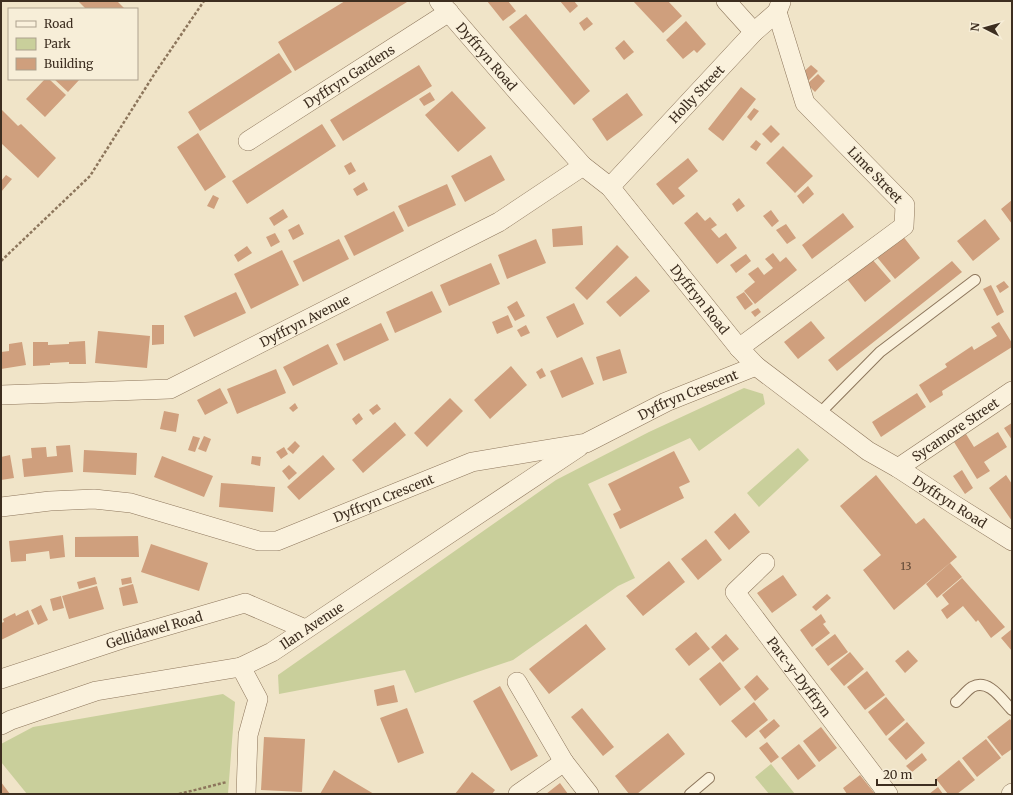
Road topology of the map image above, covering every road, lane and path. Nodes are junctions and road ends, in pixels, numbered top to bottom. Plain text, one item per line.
1 (204, 1) edge
2 (726, 1) edge
3 (444, 6) edge
4 (780, 6) edge
5 (754, 32) junction
6 (248, 141) dead end
7 (583, 166) junction
8 (610, 187) junction
9 (1, 261) edge
10 (975, 280) dead end
11 (739, 348) junction
12 (756, 366) junction
13 (1012, 391) edge
14 (1, 395) edge
15 (819, 414) junction
16 (586, 443) junction
17 (898, 468) junction
18 (1, 506) edge
19 (1012, 540) edge
20 (765, 563) dead end
21 (305, 629) junction
22 (241, 667) junction
23 (1, 679) edge
24 (517, 682) dead end
25 (956, 702) dead end
26 (1012, 710) edge
27 (1, 724) edge
28 (564, 762) junction
29 (709, 778) dead end
30 (246, 786) edge
31 (179, 794) edge
32 (518, 794) edge
33 (589, 794) edge
34 (690, 794) edge
35 (888, 794) edge

1 - 9 path
2 - 5 street
3 - 6 street, Dyffryn Gardens
3 - 7 street, Dyffryn Road
4 - 5 street, Holly Street
4 - 11 street, Lime Street
5 - 8 street, Holly Street
7 - 8 street, Dyffryn Road
7 - 14 street, Dyffryn Avenue
8 - 11 street, Dyffryn Road
10 - 15 lane
11 - 12 street, Dyffryn Road
12 - 15 street, Dyffryn Road
12 - 16 street, Dyffryn Crescent
13 - 17 street, Sycamore Street
15 - 17 street, Dyffryn Road
16 - 18 street, Dyffryn Crescent
16 - 21 street, Ilan Avenue
17 - 19 street, Dyffryn Road
20 - 35 street, Parc-y-Dyffryn
21 - 22 street, Ilan Avenue
21 - 23 street, Gellidawel Road
22 - 27 street, Ilan Avenue
22 - 30 street
24 - 28 street
25 - 26 lane
28 - 32 street
28 - 33 street
29 - 34 lane
30 - 31 path

